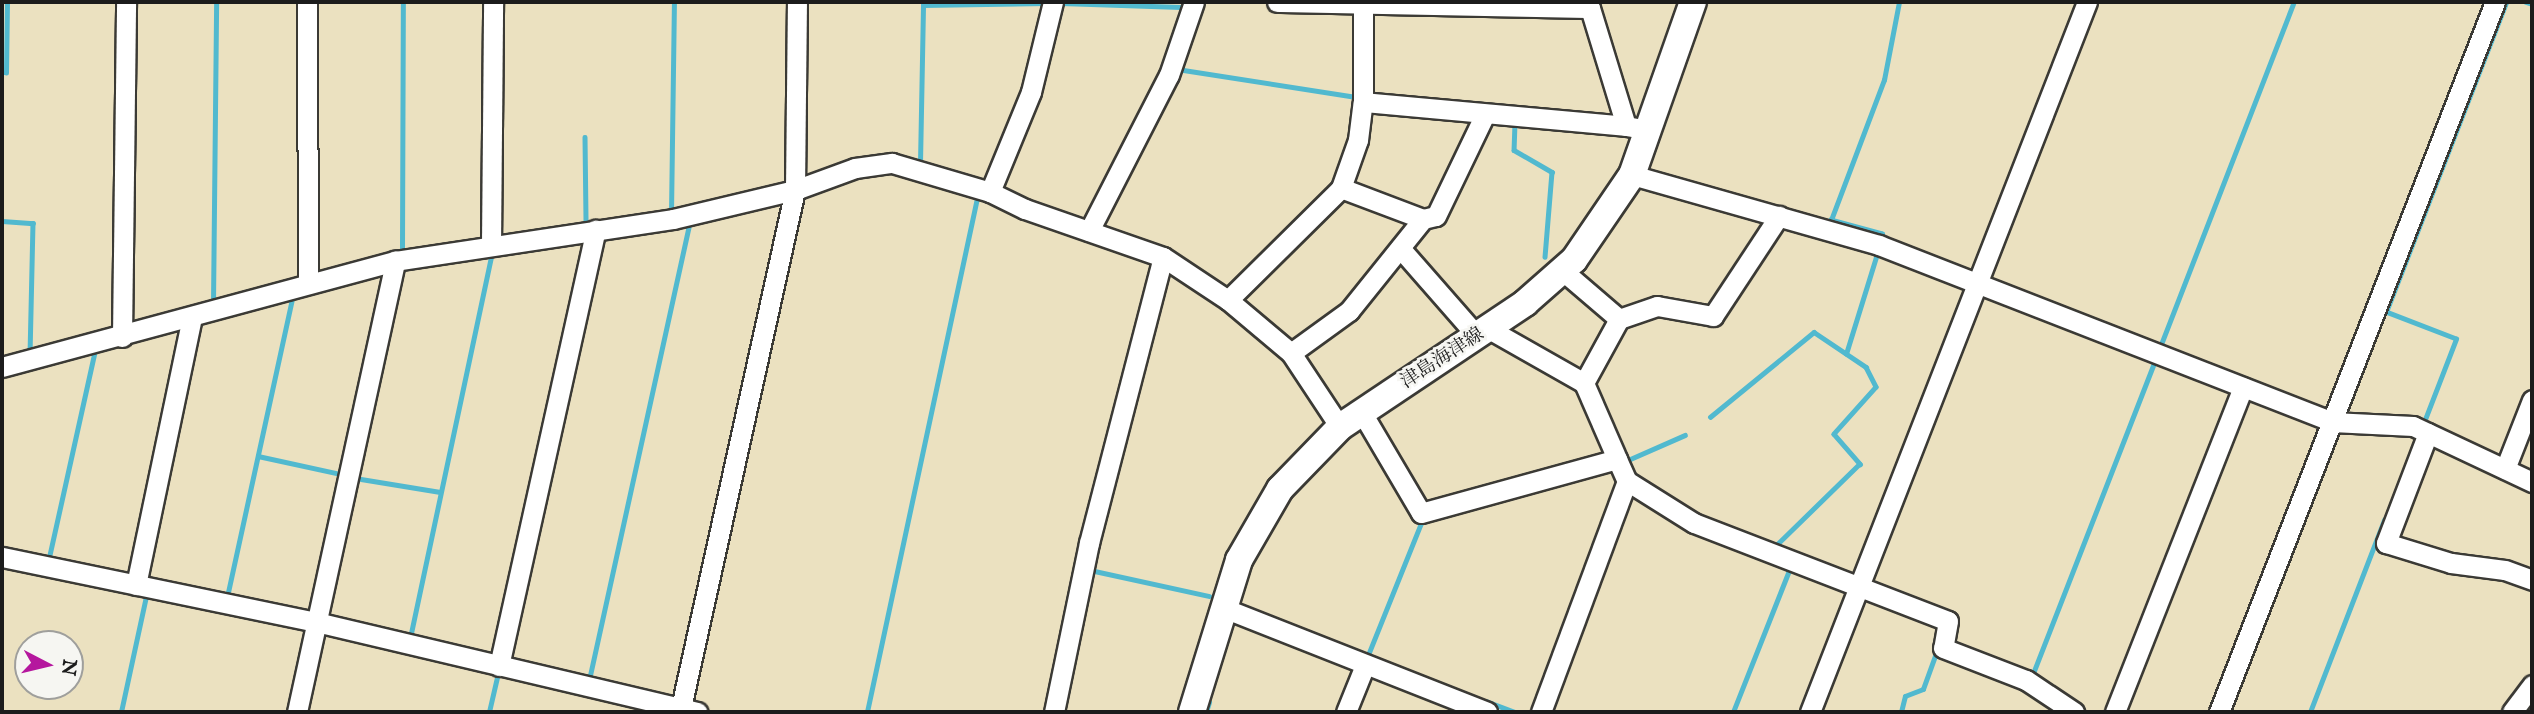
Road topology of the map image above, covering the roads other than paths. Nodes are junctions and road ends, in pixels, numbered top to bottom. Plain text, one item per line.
1 (125, 2) edge
2 (307, 2) edge
3 (493, 2) edge
4 (797, 2) edge
5 (1053, 2) edge
6 (1194, 2) edge
7 (1277, 2) edge
8 (1693, 2) edge
9 (2087, 2) edge
10 (2495, 2) edge
11 (1363, 4) junction
12 (1424, 4) edge
13 (1566, 5) edge
14 (1363, 102) junction
15 (1485, 114) junction
16 (1637, 128) junction
17 (1632, 176) junction
18 (1342, 188) junction
19 (795, 190) junction
20 (990, 191) junction
21 (1779, 216) junction
22 (1423, 219) junction
23 (596, 230) junction
24 (1090, 230) junction
25 (491, 244) junction
26 (1400, 248) junction
27 (1163, 257) junction
28 (395, 261) junction
29 (1563, 271) junction
30 (308, 281) junction
31 (1977, 283) junction
32 (1228, 300) junction
33 (192, 318) junction
34 (1619, 319) junction
35 (1483, 333) junction
36 (122, 337) junction
37 (1292, 353) junction
38 (2, 367) edge
39 (1584, 383) junction
40 (2243, 387) junction
41 (2532, 400) edge
42 (1350, 419) junction
43 (2332, 422) junction
44 (2428, 433) junction
45 (1617, 459) junction
46 (2505, 469) junction
47 (1627, 481) junction
48 (2532, 482) edge
49 (2, 557) edge
50 (2532, 579) edge
51 (136, 585) junction
52 (1859, 585) junction
53 (1221, 607) junction
54 (316, 622) junction
55 (1365, 665) junction
56 (499, 666) junction
57 (2532, 685) edge
58 (686, 711) edge
59 (297, 712) edge
60 (1054, 712) edge
61 (1192, 712) edge
62 (1346, 712) edge
63 (1487, 712) edge
64 (1541, 712) edge
65 (1811, 712) edge
66 (2074, 712) edge
67 (2115, 712) edge
68 (2219, 712) edge
69 (2512, 712) edge

1 - 36 street
2 - 30 street
3 - 25 street
4 - 19 street
5 - 20 street
6 - 24 street
7 - 11 street
8 - 16 main road, 津島海津線
9 - 31 street
10 - 43 street
11 - 12 street
11 - 14 street
12 - 13 street
13 - 16 street
14 - 15 street
14 - 18 street
15 - 16 street
15 - 22 street
16 - 17 main road, 津島海津線
17 - 21 street
17 - 29 main road, 津島海津線
18 - 22 street
18 - 32 street
19 - 20 street
19 - 23 street
19 - 58 street
20 - 24 street
21 - 31 street
21 - 34 street
22 - 26 street
23 - 25 street
23 - 56 street
24 - 27 street
25 - 28 street
26 - 35 street
26 - 37 street
27 - 32 street
27 - 60 street
28 - 30 street
28 - 54 street
29 - 34 street
29 - 35 main road, 津島海津線
30 - 33 street
31 - 40 street
31 - 52 street
32 - 37 street
33 - 36 street
33 - 51 street
34 - 39 street
35 - 39 street
35 - 42 main road, 津島海津線
36 - 38 street
37 - 42 street
39 - 45 street
40 - 43 street
40 - 67 street
41 - 46 street
42 - 45 street
42 - 53 main road, 津島海津線
43 - 44 street
43 - 68 street
44 - 46 street
44 - 50 street
45 - 47 street
46 - 48 street
47 - 52 street
47 - 64 street
49 - 51 street
51 - 54 street
52 - 65 street
52 - 66 street
53 - 55 street
53 - 61 main road, 津島海津線
54 - 56 street
54 - 59 street
55 - 62 street
55 - 63 street
56 - 58 street
57 - 69 street

